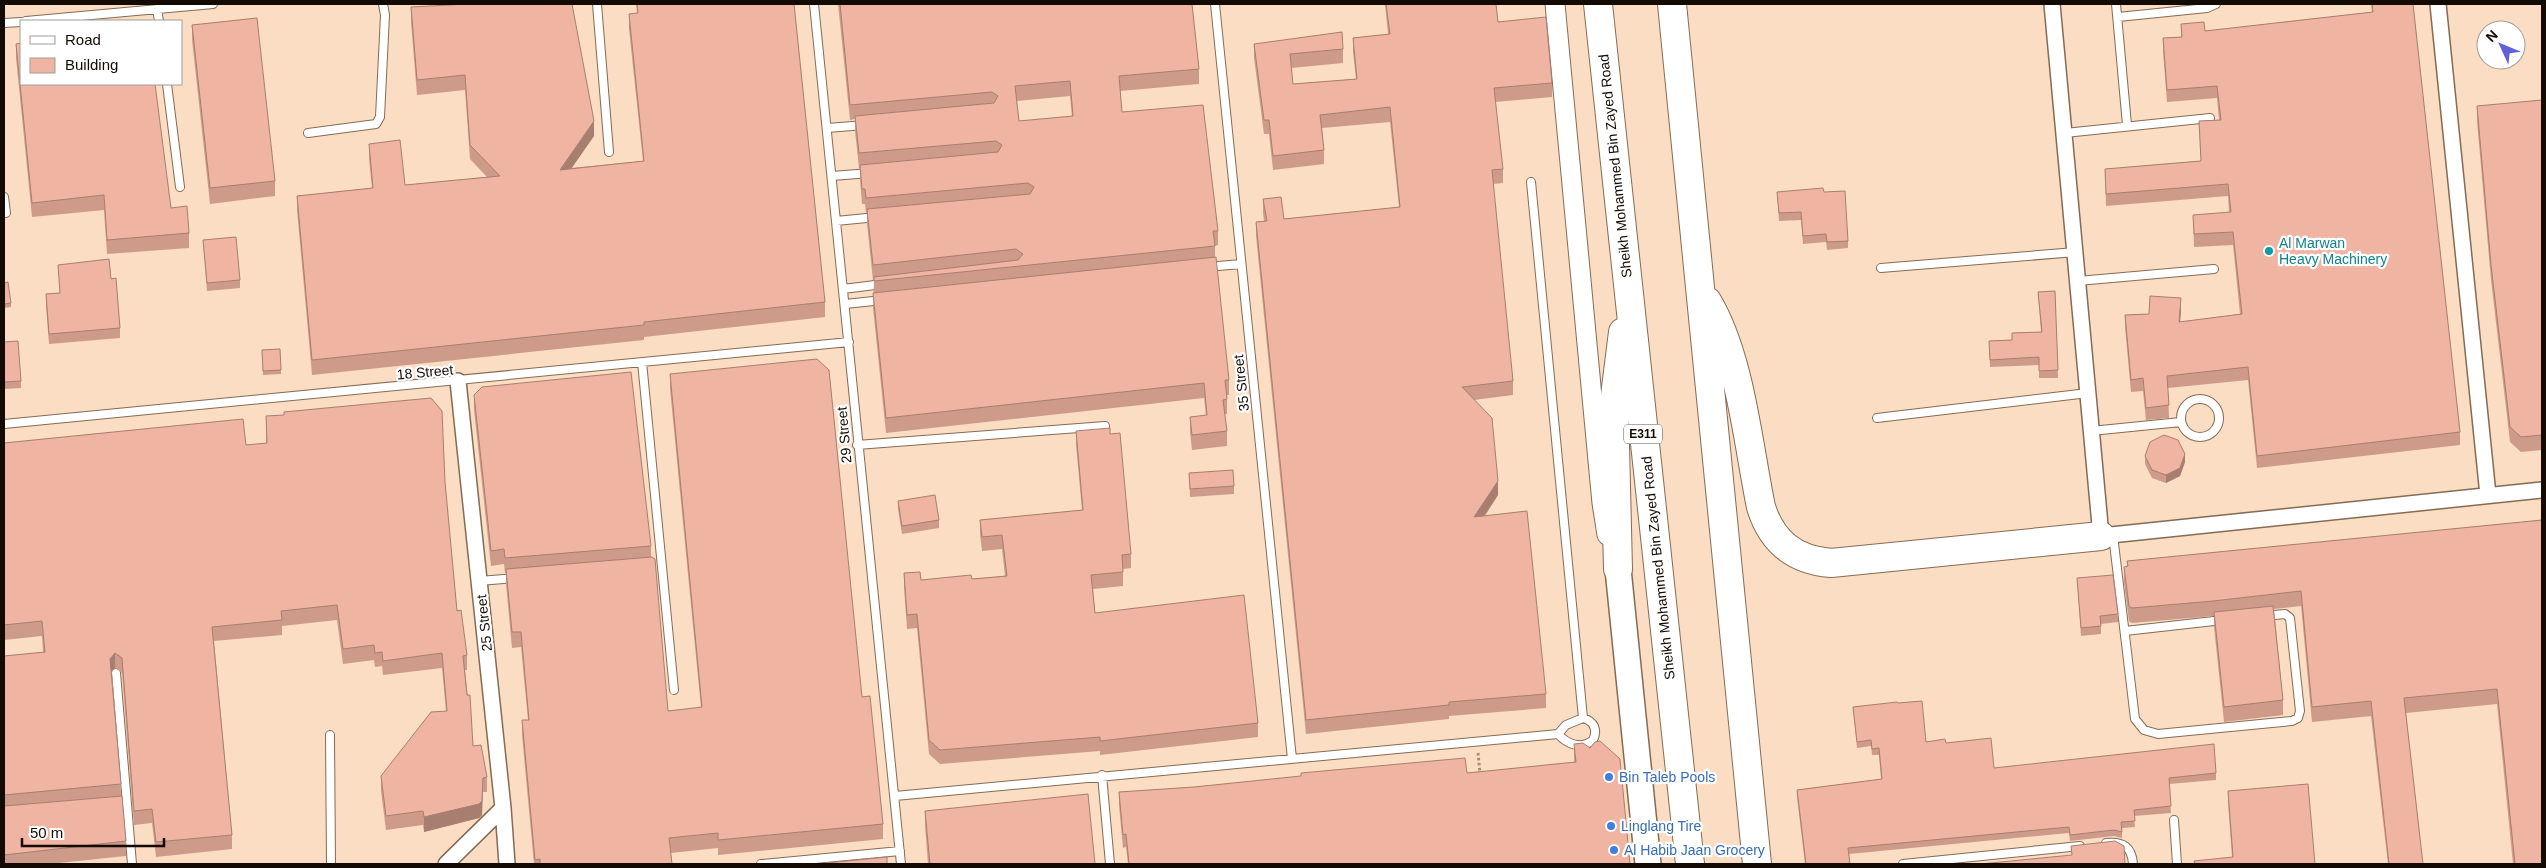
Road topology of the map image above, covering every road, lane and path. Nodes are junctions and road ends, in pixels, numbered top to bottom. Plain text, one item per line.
1 (213, 4) edge
2 (383, 4) edge
3 (598, 4) edge
4 (814, 4) edge
5 (1215, 4) edge
6 (1554, 4) edge
7 (1598, 4) edge
8 (1672, 4) edge
9 (2052, 4) edge
10 (2116, 4) edge
11 (2216, 4) edge
12 (2438, 4) edge
13 (157, 9) junction
14 (2118, 17) junction
15 (37, 20) edge
16 (159, 20) edge
17 (20, 22) edge
18 (4, 23) edge
19 (167, 85) edge
20 (2210, 118) edge
21 (876, 124) edge
22 (2128, 125) junction
23 (827, 128) junction
24 (308, 133) dead end
25 (2064, 133) junction
26 (609, 152) dead end
27 (880, 172) edge
28 (832, 176) junction
29 (1531, 182) dead end
30 (180, 186) dead end
31 (4, 197) edge
32 (6, 213) dead end
33 (885, 217) edge
34 (836, 221) junction
35 (2076, 252) junction
36 (1242, 264) junction
37 (1202, 268) edge
38 (1881, 268) dead end
39 (2214, 269) dead end
40 (2078, 280) junction
41 (892, 283) edge
42 (843, 288) junction
43 (1700, 290) junction
44 (894, 299) edge
45 (845, 304) junction
46 (1629, 304) junction
47 (849, 342) junction
48 (642, 362) junction
49 (458, 381) junction
50 (2088, 393) junction
51 (1877, 418) dead end
52 (2180, 422) junction
53 (4, 424) edge
54 (1104, 426) dead end
55 (2091, 430) junction
56 (857, 445) junction
57 (2542, 490) edge
58 (2488, 494) junction
59 (2107, 535) junction
60 (662, 566) junction
61 (652, 567) edge
62 (1618, 569) junction
63 (527, 577) edge
64 (479, 581) junction
65 (2253, 617) edge
66 (2233, 619) edge
67 (2125, 631) junction
68 (116, 673) edge
69 (674, 690) dead end
70 (1583, 718) junction
71 (1558, 734) junction
72 (330, 735) dead end
73 (1477, 742) junction
74 (1588, 744) junction
75 (1590, 755) edge
76 (1292, 760) junction
77 (1102, 775) junction
78 (1481, 782) edge
79 (895, 796) junction
80 (118, 804) edge
81 (127, 804) junction
82 (503, 808) junction
83 (2174, 820) dead end
84 (2096, 844) edge
85 (2086, 845) edge
86 (900, 852) junction
87 (132, 864) edge
88 (331, 864) edge
89 (446, 864) edge
90 (502, 864) edge
91 (507, 864) edge
92 (761, 864) edge
93 (901, 864) edge
94 (1110, 864) edge
95 (1648, 864) edge
96 (1690, 864) edge
97 (1757, 864) edge
98 (1903, 864) edge
99 (2133, 864) edge
100 (2177, 864) edge

1 - 13 lane
2 - 24 lane
3 - 26 lane
4 - 23 lane, 29 Street
5 - 36 lane, 35 Street
6 - 62 street
7 - 46 highway, Sheikh Mohammed Bin Zayed Road / E311
8 - 43 highway
9 - 25 street
10 - 14 lane
11 - 14 lane
12 - 58 street
13 - 15 lane
13 - 16 lane
14 - 22 lane
17 - 18 lane
19 - 30 lane
20 - 22 lane
21 - 23 lane
22 - 25 lane
23 - 28 lane, 29 Street
25 - 35 street
27 - 28 lane
28 - 34 lane, 29 Street
29 - 70 lane
31 - 32 lane
33 - 34 lane
34 - 42 lane, 29 Street
35 - 38 lane
35 - 40 street
36 - 37 lane
36 - 76 lane, 35 Street
39 - 40 lane
40 - 50 street
41 - 42 lane
42 - 45 lane, 29 Street
43 - 59 highway
43 - 97 highway
44 - 45 lane
45 - 47 lane, 29 Street
46 - 62 highway
46 - 96 highway, Sheikh Mohammed Bin Zayed Road / E311
47 - 48 lane, 18 Street
47 - 56 lane, 29 Street
48 - 49 lane, 18 Street
48 - 60 lane
49 - 53 lane, 18 Street
49 - 64 street, 25 Street
50 - 51 lane
50 - 55 street
52 - 52 lane
52 - 55 lane
54 - 56 lane
55 - 59 street
56 - 79 lane, 29 Street
57 - 58 street
58 - 59 street
59 - 67 lane
60 - 61 lane
60 - 69 lane
62 - 95 main road
63 - 64 lane
64 - 82 street, 25 Street
65 - 67 lane
66 - 67 lane
68 - 81 lane
70 - 71 lane
70 - 74 lane
71 - 73 lane
71 - 74 lane
72 - 88 lane
73 - 76 lane
73 - 78 path
74 - 75 lane
76 - 77 lane
77 - 79 lane
77 - 94 lane
79 - 86 lane, 29 Street
80 - 81 lane
81 - 87 lane
82 - 89 street
82 - 91 street, 25 Street
83 - 100 lane
84 - 99 lane
85 - 98 lane
86 - 92 lane
86 - 93 lane, 29 Street
90 - 91 street

